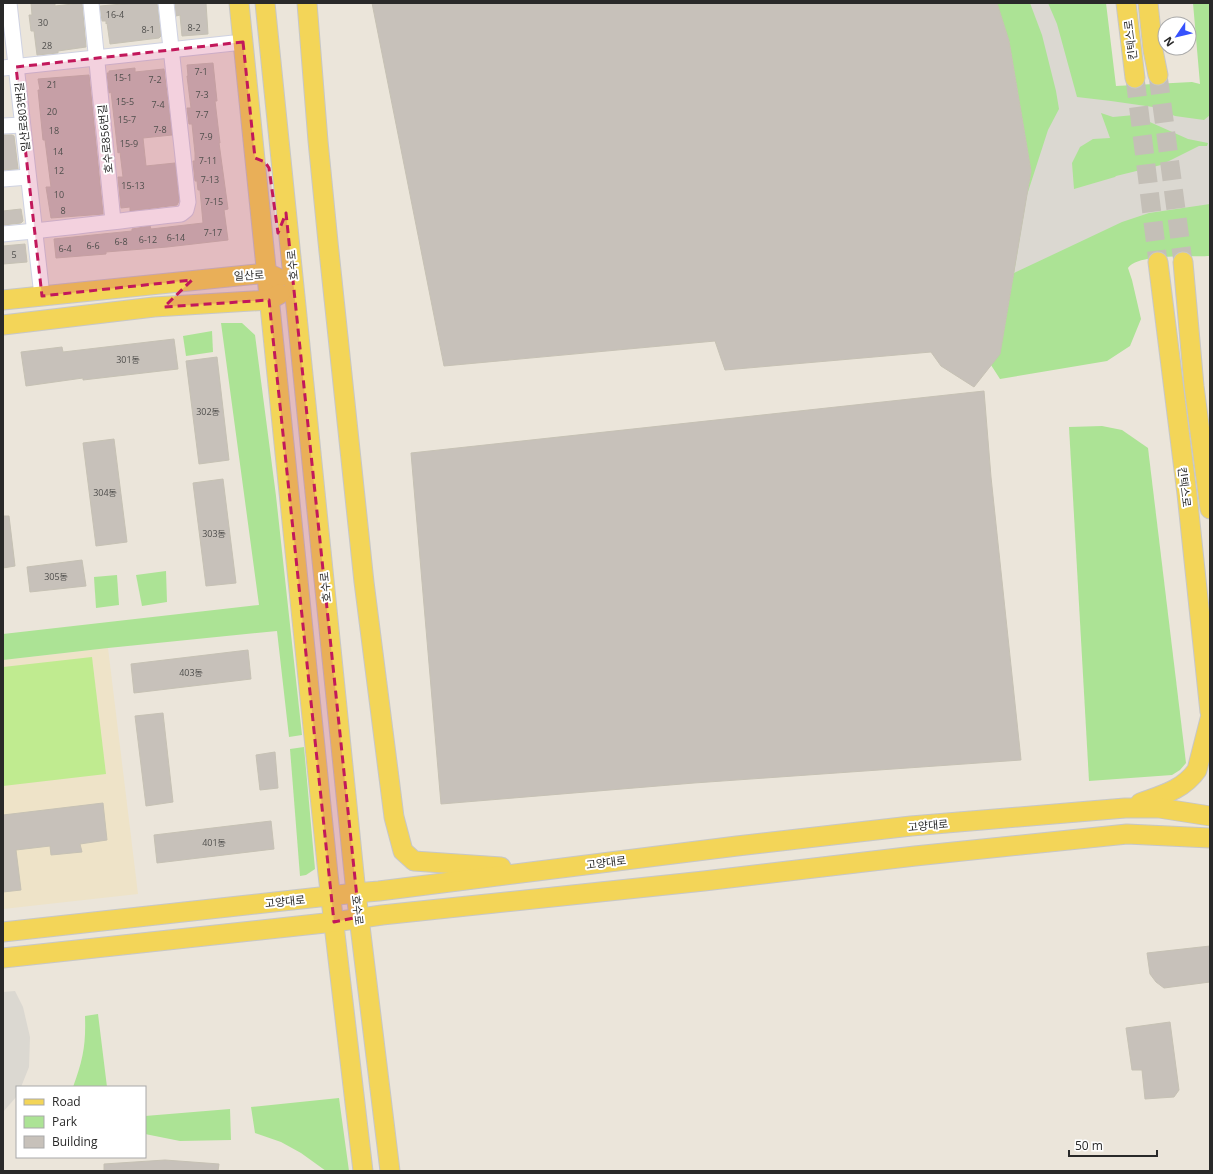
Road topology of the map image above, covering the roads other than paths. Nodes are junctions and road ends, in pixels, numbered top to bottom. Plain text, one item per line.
1 (9, 3) edge
2 (91, 3) edge
3 (166, 3) edge
4 (239, 3) edge
5 (265, 3) edge
6 (270, 3) edge
7 (307, 3) edge
8 (1126, 3) edge
9 (1148, 3) edge
10 (1160, 3) edge
11 (267, 22) junction
12 (243, 42) junction
13 (171, 50) junction
14 (1153, 50) junction
15 (97, 58) junction
16 (10, 68) edge
17 (1158, 75) tunnel mouth
18 (1135, 78) tunnel mouth
19 (22, 125) junction
20 (3, 126) edge
21 (255, 158) junction
22 (28, 177) junction
23 (3, 180) edge
24 (286, 212) junction
25 (113, 221) junction
26 (34, 231) junction
27 (3, 234) edge
28 (1158, 262) tunnel mouth
29 (1183, 262) tunnel mouth
30 (267, 273) junction
31 (194, 280) junction
32 (294, 285) junction
33 (42, 296) junction
34 (3, 300) edge
35 (269, 300) junction
36 (164, 307) junction
37 (3, 325) edge
38 (1210, 509) edge
39 (1210, 712) edge
40 (1210, 719) edge
41 (1125, 808) junction
42 (1210, 816) edge
43 (1210, 837) edge
44 (541, 870) junction
45 (356, 893) junction
46 (331, 896) junction
47 (359, 917) junction
48 (334, 922) junction
49 (3, 932) edge
50 (3, 958) edge
51 (362, 1171) edge
52 (390, 1171) edge

1 - 16 street, 일산로803번길
2 - 15 street, 호수로856번길
3 - 13 street
4 - 12 main road
5 - 11 main road, 호수로
6 - 11 main road
7 - 44 main road
8 - 18 main road, 킨텍스로
9 - 14 main road, 킨텍스로
10 - 14 main road
11 - 24 main road, 호수로
12 - 13 street
12 - 21 main road
13 - 15 street
13 - 25 street
14 - 17 main road, 킨텍스로
15 - 16 street
15 - 25 street, 호수로856번길
16 - 19 street, 일산로803번길
19 - 20 street
19 - 22 street, 일산로803번길
21 - 24 main road
21 - 30 main road
22 - 23 street
22 - 26 street, 일산로803번길
24 - 32 main road, 호수로
25 - 26 street
26 - 27 street
26 - 33 street, 일산로803번길
28 - 39 main road, 킨텍스로
29 - 38 main road, 킨텍스로
30 - 31 main road, 일산로
30 - 32 main road, 일산로
30 - 35 main road
31 - 33 main road, 일산로
31 - 36 main road
32 - 35 main road
32 - 45 main road, 호수로
33 - 34 main road, 일산로
35 - 36 main road
35 - 46 main road
36 - 37 main road
40 - 41 main road
41 - 42 main road, 고양대로
41 - 44 main road, 고양대로
43 - 47 main road
44 - 45 main road, 고양대로
45 - 46 main road, 고양대로
45 - 47 main road, 호수로
46 - 48 main road
46 - 49 main road, 고양대로
47 - 48 main road
47 - 52 main road, 호수로
48 - 50 main road
48 - 51 main road

